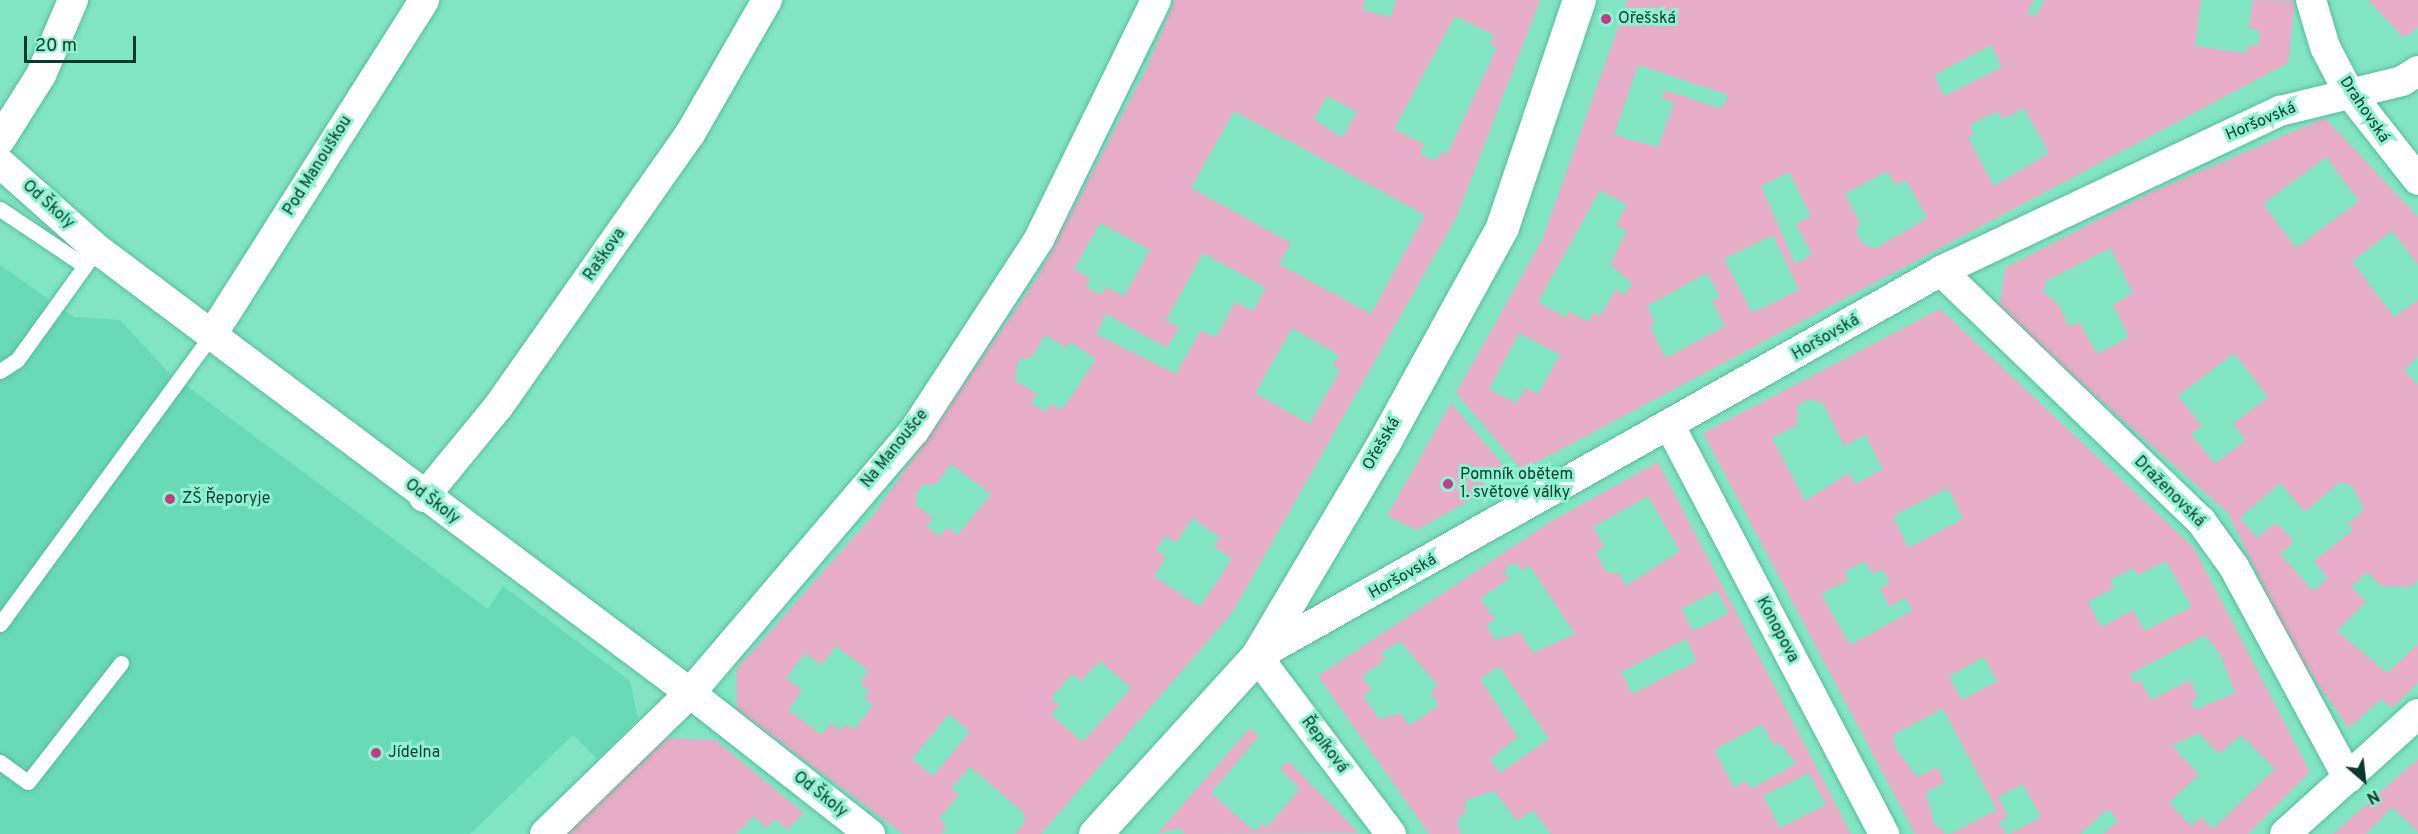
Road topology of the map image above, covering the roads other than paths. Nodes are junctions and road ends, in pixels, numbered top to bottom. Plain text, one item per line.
1 (73, 0) edge
2 (424, 0) edge
3 (767, 0) edge
4 (1156, 0) edge
5 (1579, 0) edge
6 (2311, 0) edge
7 (2418, 71) edge
8 (2348, 91) junction
9 (0, 140) edge
10 (0, 163) edge
11 (2418, 180) edge
12 (0, 209) edge
13 (91, 257) junction
14 (1941, 271) junction
15 (213, 333) junction
16 (0, 371) edge
17 (1670, 426) junction
18 (424, 497) junction
19 (0, 624) edge
20 (1257, 656) junction
21 (121, 663) dead end
22 (690, 693) junction
23 (2418, 714) edge
24 (0, 762) edge
25 (2348, 778) junction
26 (545, 834) edge
27 (870, 834) edge
28 (1095, 834) edge
29 (1391, 834) edge
30 (1884, 834) edge
31 (2285, 834) edge

1 - 9 street
2 - 15 street, Pod Manouškou
3 - 18 street, Raškova
4 - 22 street, Na Manoušce
5 - 20 street, Ořešská
6 - 8 street, Drahovská
7 - 8 street, Horšovská
8 - 11 street, Drahovská
8 - 14 street, Horšovská
10 - 13 street, Od Školy
12 - 13 lane
13 - 15 street, Od Školy
13 - 16 lane
14 - 17 street, Horšovská
14 - 25 street, Draženovská
15 - 18 street, Od Školy
15 - 19 lane
17 - 20 street, Horšovská
17 - 30 street, Konopova
18 - 22 street, Od Školy
20 - 28 street, Ořešská
20 - 29 street, Řepíková
21 - 24 lane
22 - 26 street, Na Manoušce
22 - 27 street, Od Školy
23 - 25 street
25 - 31 street

